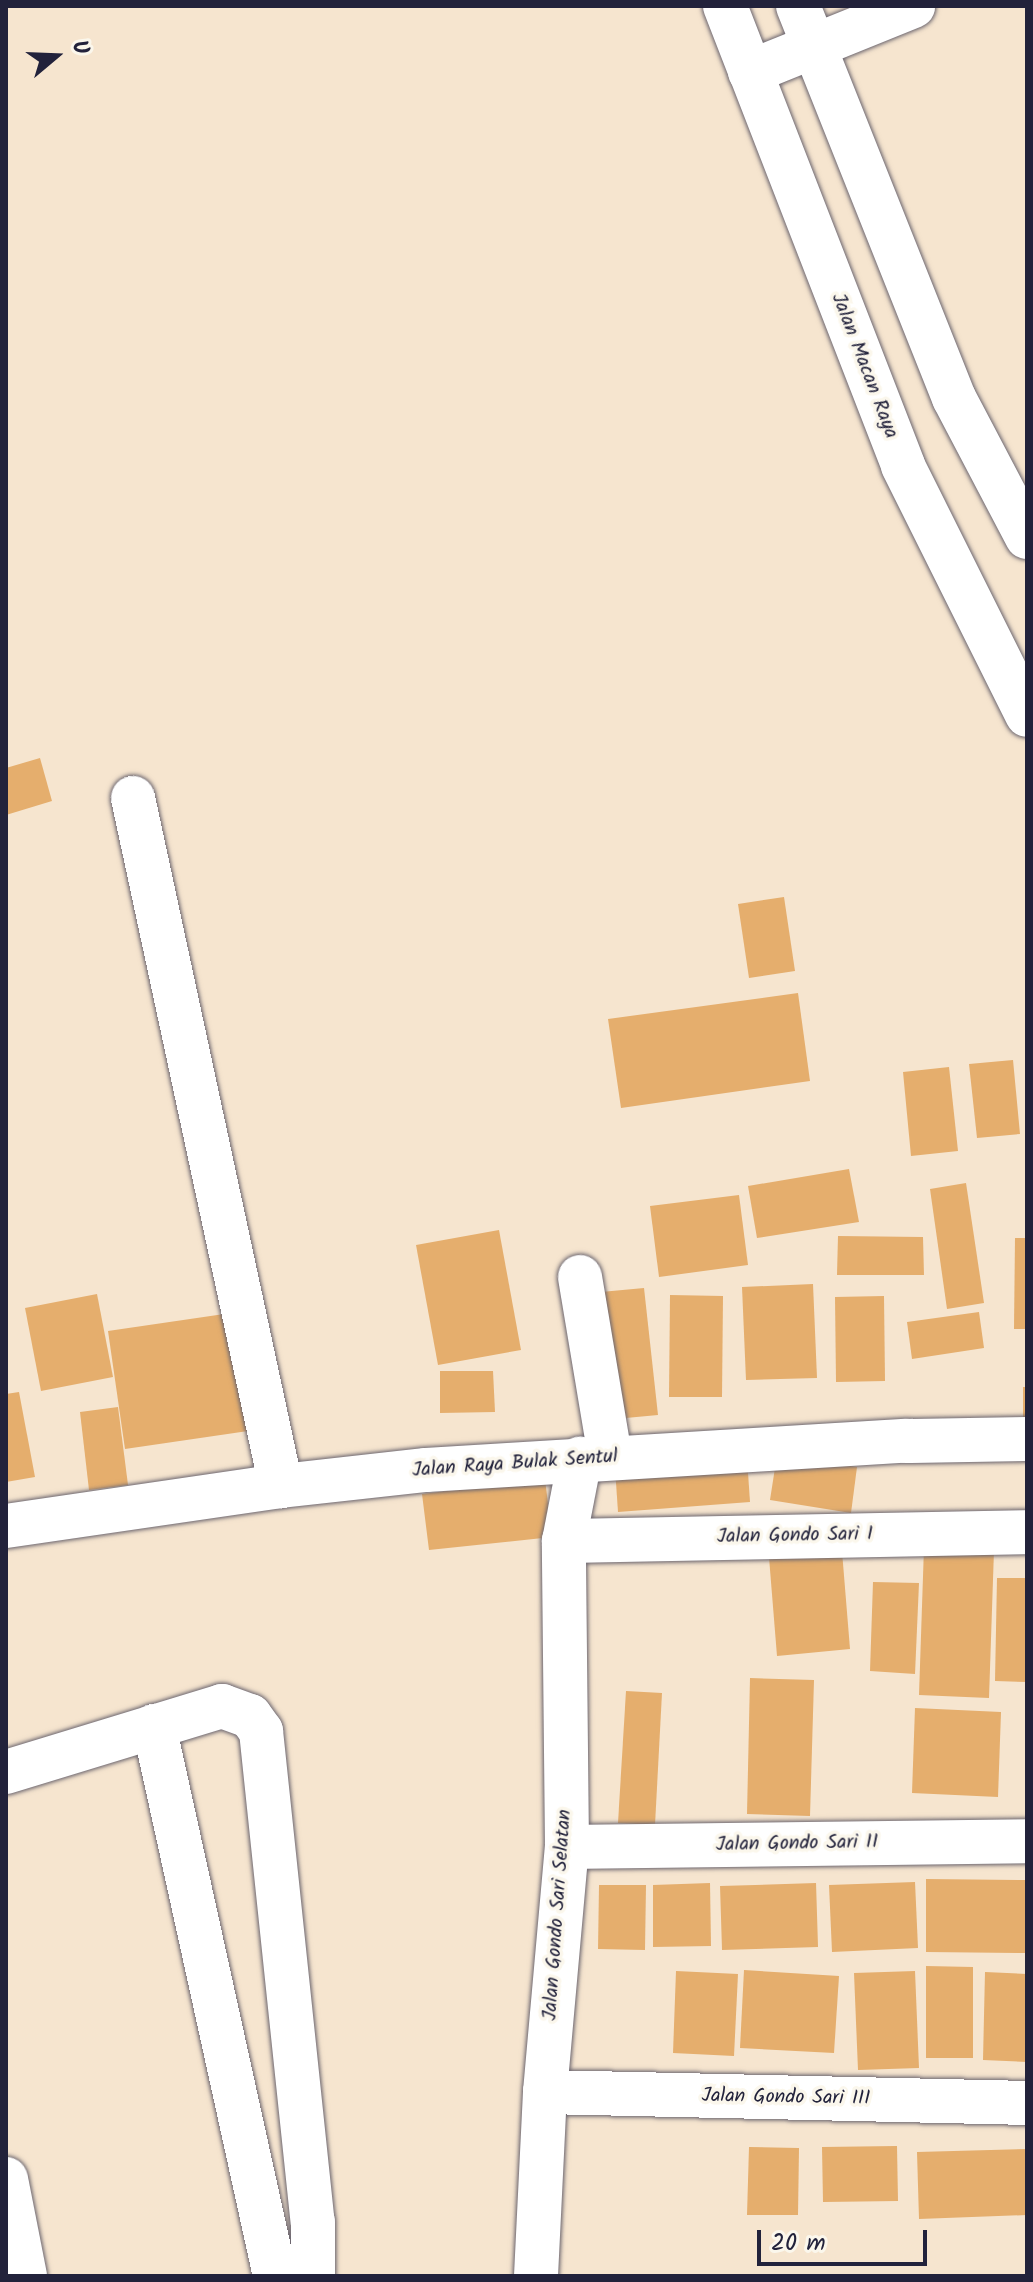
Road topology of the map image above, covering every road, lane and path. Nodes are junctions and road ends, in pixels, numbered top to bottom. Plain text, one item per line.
1 (913, 6) edge
2 (730, 7) edge
3 (806, 26) edge
4 (750, 72) junction
5 (1027, 537) edge
6 (1027, 715) edge
7 (133, 798) dead end
8 (580, 1277) dead end
9 (1027, 1439) edge
10 (595, 1458) junction
11 (281, 1486) junction
12 (6, 1526) edge
13 (1027, 1532) edge
14 (564, 1541) junction
15 (154, 1726) junction
16 (6, 1772) edge
17 (1027, 1841) edge
18 (567, 1847) junction
19 (545, 2092) junction
20 (1027, 2103) edge
21 (6, 2179) edge
22 (18, 2270) edge
23 (275, 2276) edge
24 (313, 2276) edge
25 (536, 2276) edge

1 - 3 street
2 - 4 street, Jalan Macan Raya
3 - 4 street
3 - 5 street
4 - 6 street, Jalan Macan Raya
7 - 11 street
8 - 10 street
9 - 10 street, Jalan Raya Bulak Sentul
10 - 11 street, Jalan Raya Bulak Sentul
10 - 14 street, Jalan Gondo Sari Selatan
11 - 12 street, Jalan Raya Bulak Sentul
13 - 14 street, Jalan Gondo Sari I
14 - 18 street, Jalan Gondo Sari Selatan
15 - 16 street
15 - 23 street
15 - 24 street
17 - 18 street, Jalan Gondo Sari II
18 - 19 street, Jalan Gondo Sari Selatan
19 - 20 street, Jalan Gondo Sari III
19 - 25 street, Jalan Gondo Sari Selatan
21 - 22 street

